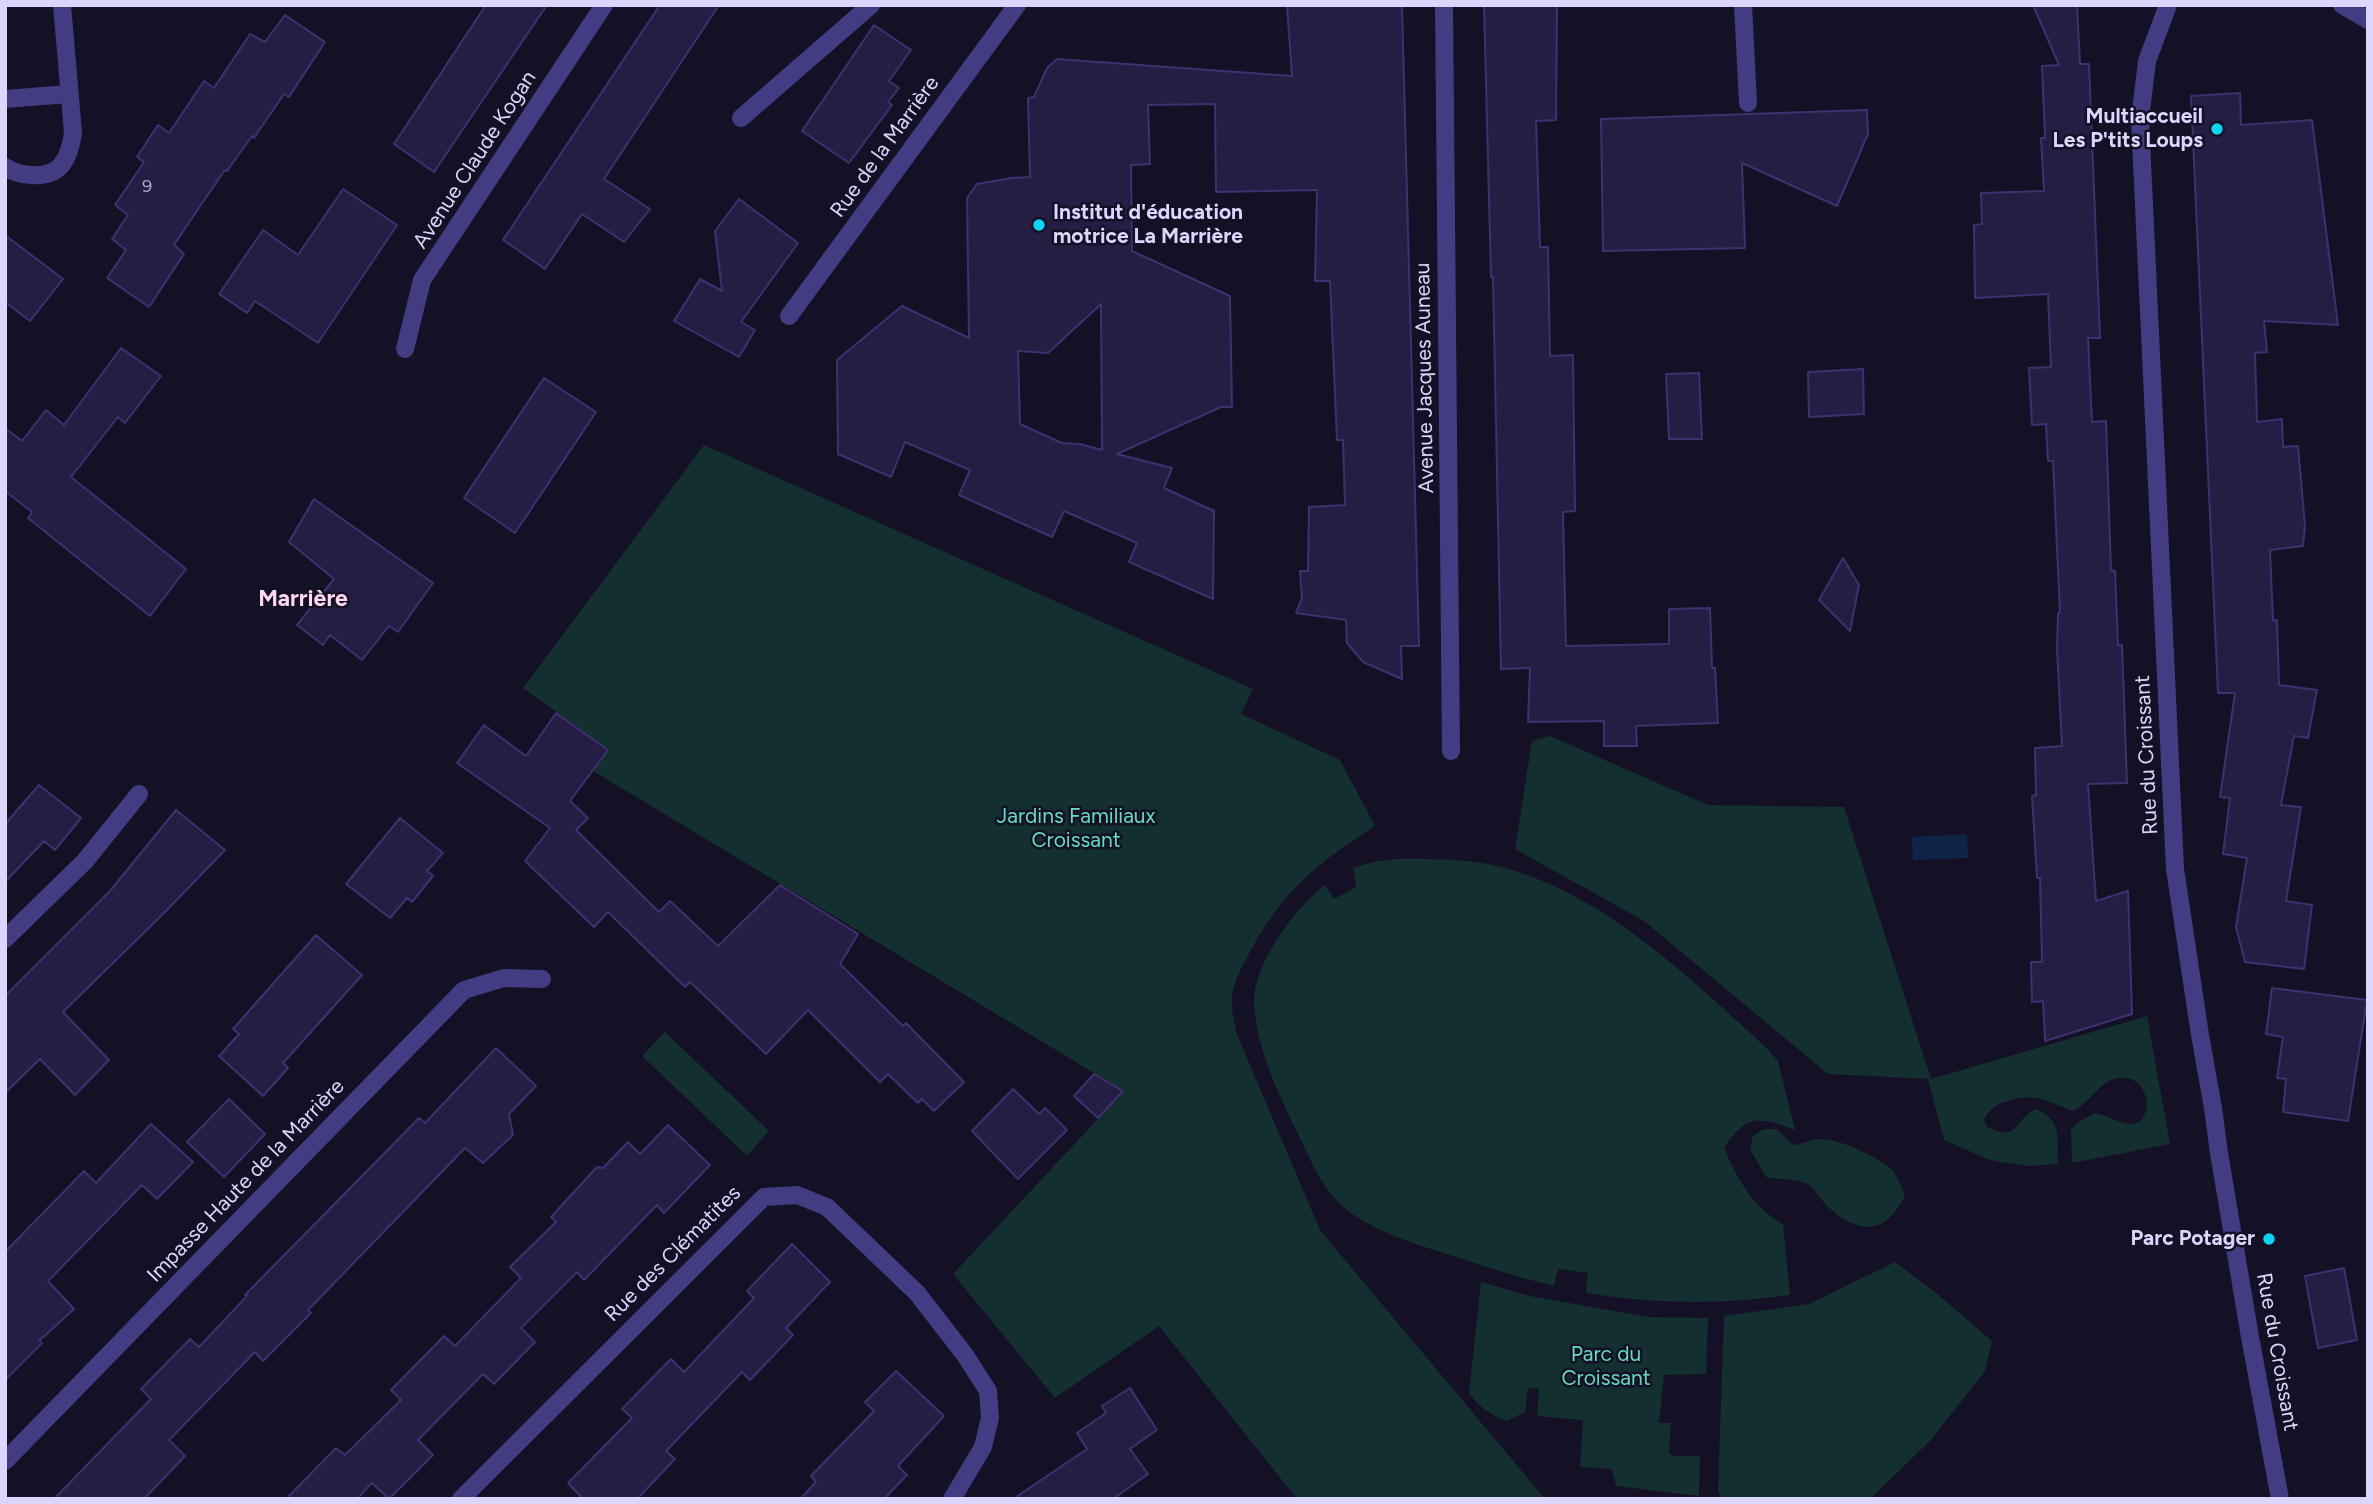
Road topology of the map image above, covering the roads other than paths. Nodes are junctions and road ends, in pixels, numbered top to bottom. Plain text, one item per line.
1 (62, 5) edge
2 (604, 5) edge
3 (872, 5) edge
4 (1017, 5) edge
5 (1444, 5) edge
6 (1743, 5) edge
7 (2168, 5) edge
8 (2342, 5) edge
9 (2368, 20) edge
10 (69, 94) junction
11 (5, 99) edge
12 (1748, 103) dead end
13 (741, 118) dead end
14 (5, 167) edge
15 (789, 316) dead end
16 (405, 349) dead end
17 (1451, 751) dead end
18 (139, 794) dead end
19 (5, 939) edge
20 (542, 979) dead end
21 (5, 1461) edge
22 (461, 1499) edge
23 (952, 1499) edge
24 (2280, 1499) edge

1 - 10 street
2 - 16 street, Avenue Claude Kogan
3 - 13 street
4 - 15 street, Rue de la Marrière
5 - 17 street, Avenue Jacques Auneau
6 - 12 street
7 - 24 street, Rue du Croissant
8 - 9 street
10 - 11 street
10 - 14 street
18 - 19 street
20 - 21 street, Impasse Haute de la Marrière
22 - 23 street, Rue des Clématites

